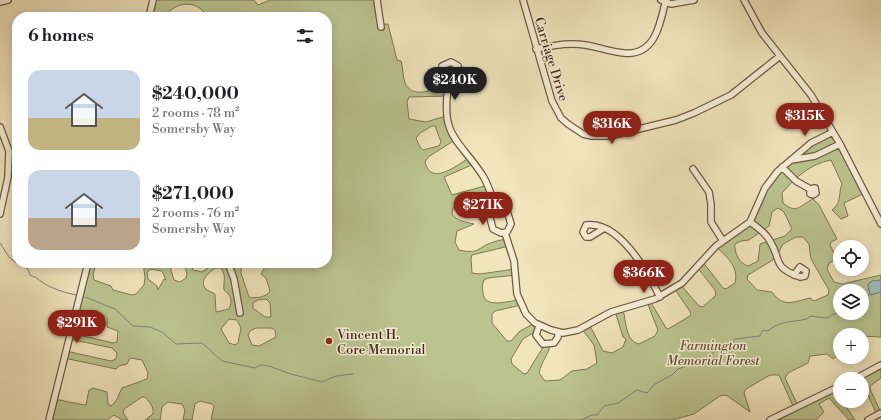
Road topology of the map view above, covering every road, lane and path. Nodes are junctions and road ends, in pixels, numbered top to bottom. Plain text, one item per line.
1 (8, 0) edge
2 (153, 0) edge
3 (378, 0) edge
4 (523, 0) edge
5 (694, 0) edge
6 (744, 0) edge
7 (663, 1) edge
8 (0, 2) edge
9 (150, 12) edge
10 (381, 27) dead end
11 (536, 49) junction
12 (780, 56) junction
13 (448, 88) junction
14 (0, 127) edge
15 (833, 132) junction
16 (840, 144) junction
17 (791, 160) junction
18 (782, 167) junction
19 (694, 169) dead end
20 (810, 189) dead end
21 (496, 208) junction
22 (0, 214) edge
23 (750, 222) junction
24 (881, 224) edge
25 (603, 229) dead end
26 (505, 233) junction
27 (723, 241) junction
28 (87, 268) edge
29 (230, 268) edge
30 (794, 275) dead end
31 (660, 297) junction
32 (240, 313) dead end
33 (539, 326) junction
34 (558, 332) junction
35 (881, 366) edge
36 (869, 372) edge
37 (833, 389) edge
38 (881, 413) edge
39 (49, 420) edge
40 (770, 420) edge
41 (868, 420) edge

1 - 8 street
2 - 9 street
3 - 10 street
4 - 11 street, Carriage Drive
5 - 7 street
6 - 12 street
7 - 11 street
11 - 12 street, Carriage Drive
12 - 15 street
13 - 13 street
13 - 21 street
14 - 22 street
15 - 16 street
15 - 17 street
16 - 17 street
16 - 24 street
17 - 18 street
18 - 20 street
18 - 23 street
19 - 27 street
21 - 26 street
21 - 26 street
23 - 27 street
23 - 30 street
25 - 31 street
26 - 33 street
27 - 31 street
28 - 39 street
29 - 32 street
31 - 34 street
33 - 34 street
33 - 34 street
35 - 36 street
37 - 40 street
38 - 41 street

